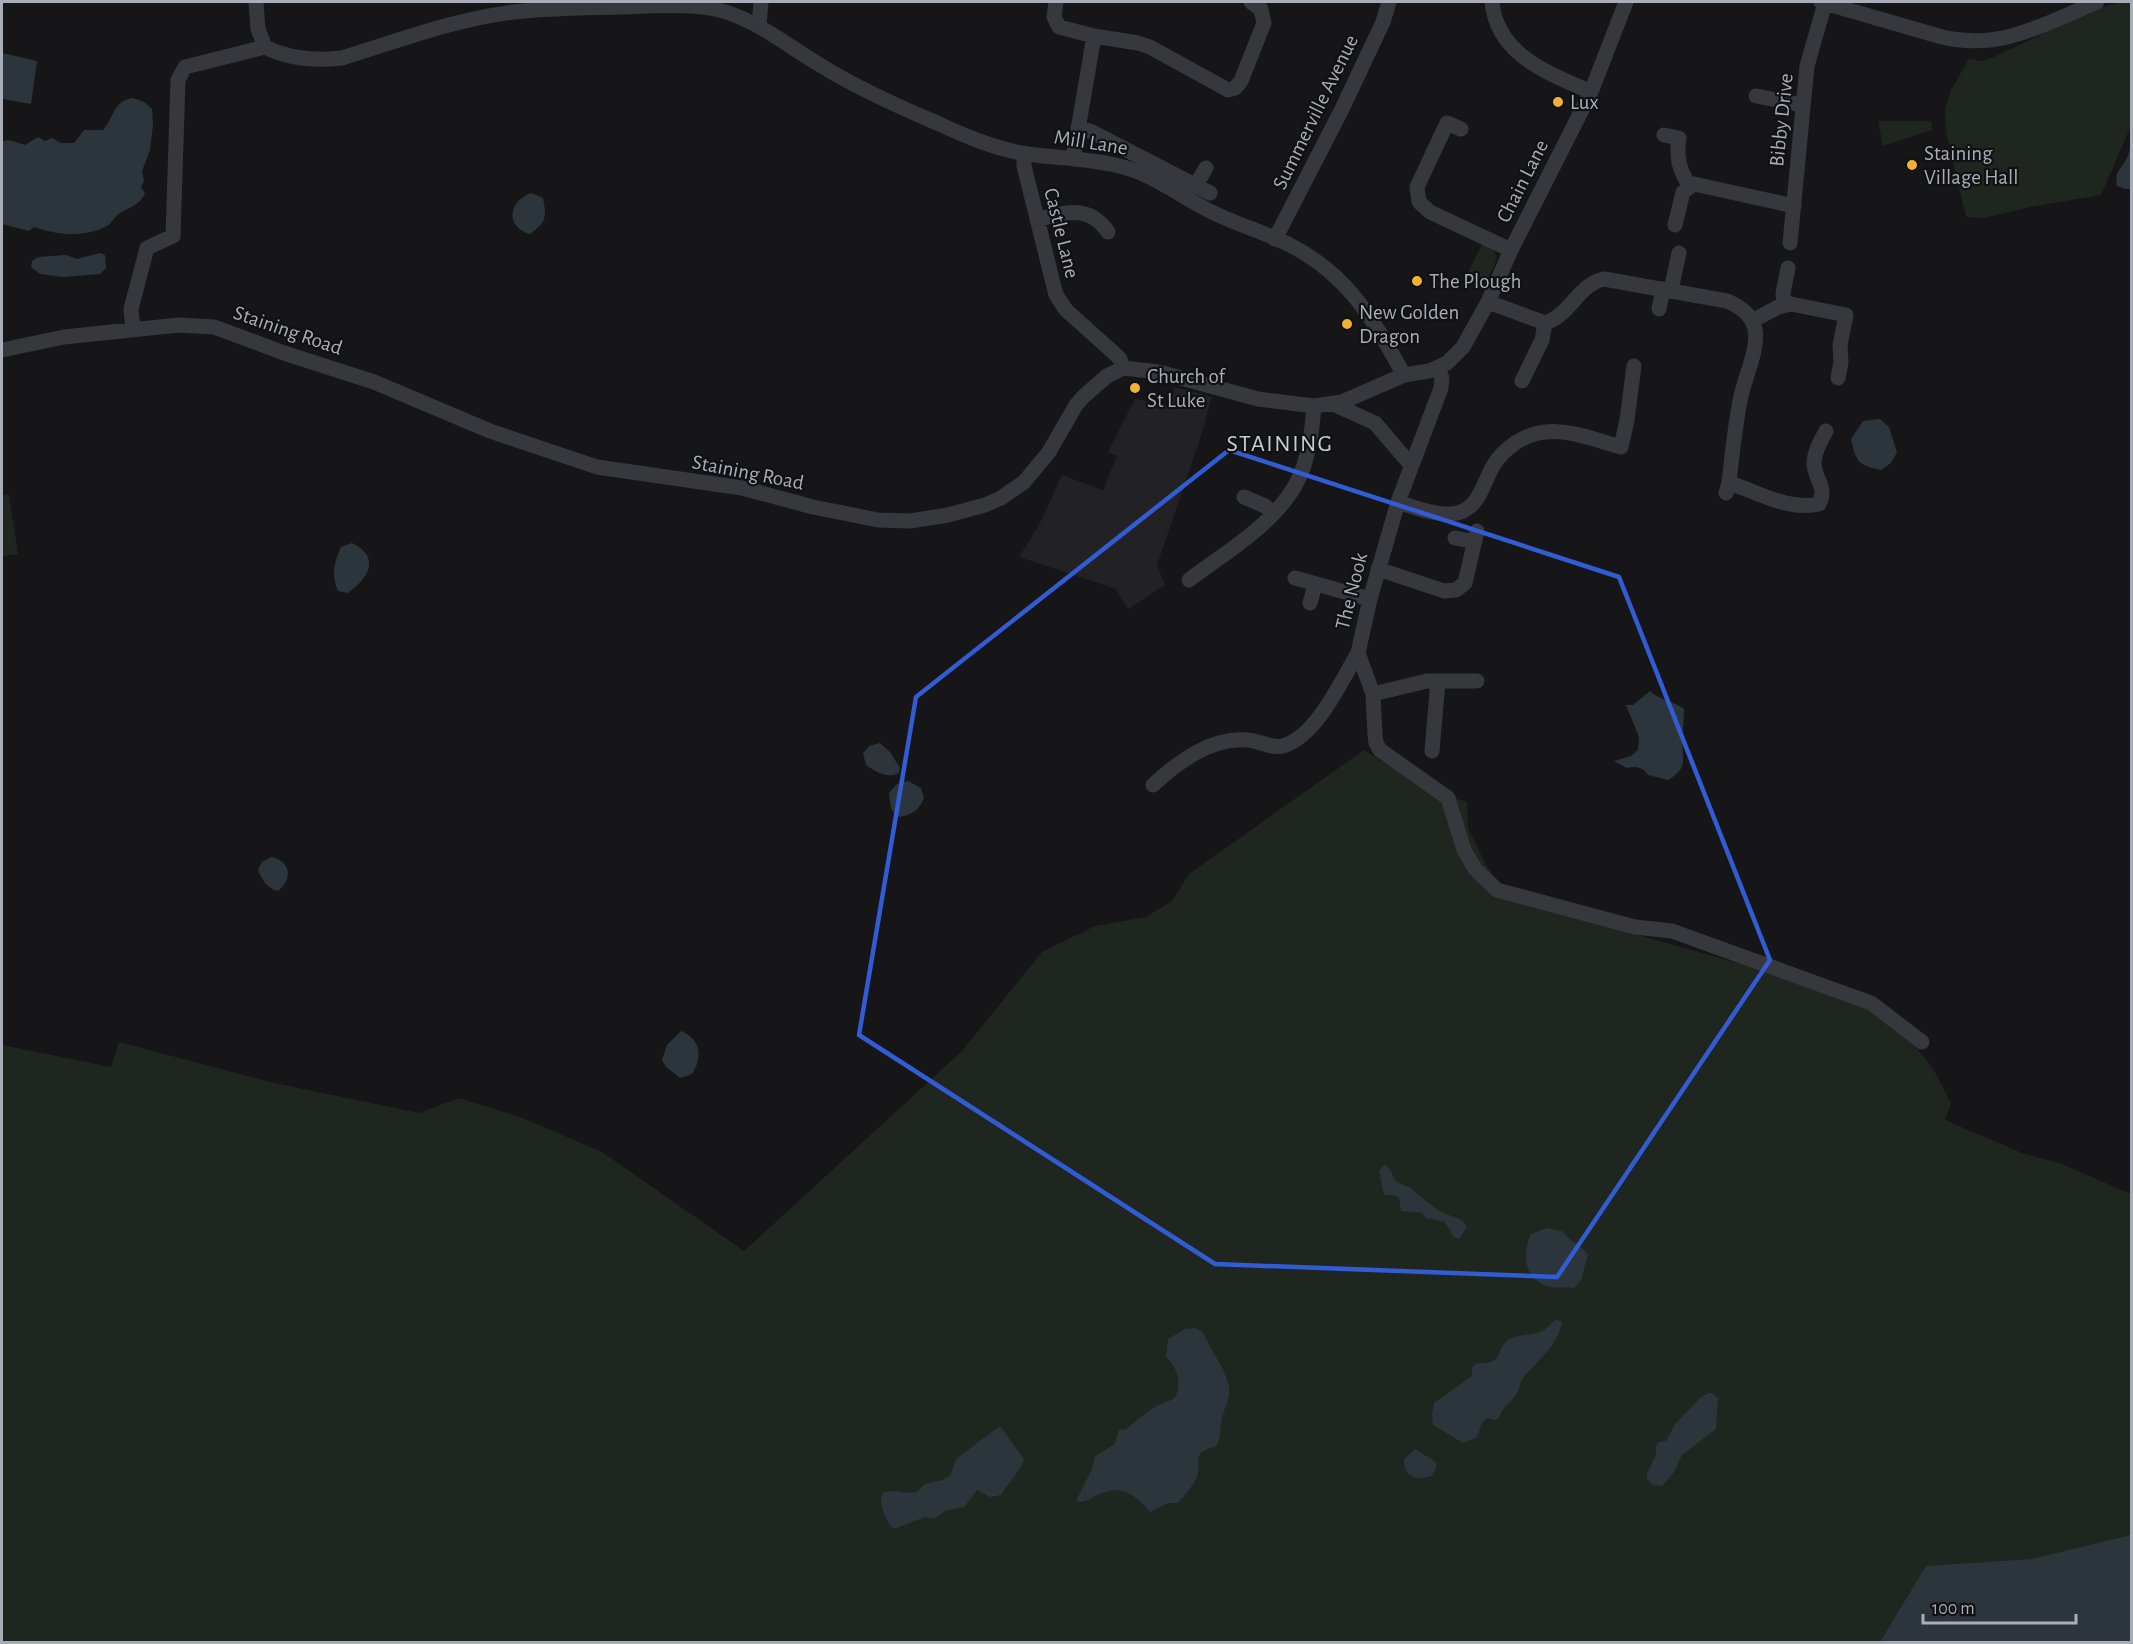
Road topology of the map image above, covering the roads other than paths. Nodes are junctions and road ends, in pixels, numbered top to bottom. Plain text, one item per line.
1 (256, 2) edge
2 (761, 2) edge
3 (1056, 2) edge
4 (1251, 2) edge
5 (1389, 2) edge
6 (1492, 2) edge
7 (1626, 2) edge
8 (1823, 2) edge
9 (2097, 2) edge
10 (759, 25) junction
11 (1094, 36) junction
12 (265, 47) junction
13 (1591, 92) junction
14 (1756, 96) dead end
15 (1803, 105) junction
16 (1078, 127) junction
17 (1461, 129) dead end
18 (1664, 135) dead end
19 (1024, 153) junction
20 (1073, 159) junction
21 (1206, 168) dead end
22 (1196, 185) junction
23 (1689, 186) junction
24 (1210, 193) dead end
25 (1794, 206) junction
26 (1037, 220) junction
27 (1675, 225) dead end
28 (1108, 232) dead end
29 (1275, 239) junction
30 (1790, 243) dead end
31 (1511, 250) junction
32 (1679, 252) dead end
33 (1788, 267) dead end
34 (1667, 289) junction
35 (1488, 302) junction
36 (1784, 305) junction
37 (1659, 309) dead end
38 (1752, 321) junction
39 (1545, 323) junction
40 (133, 330) junction
41 (2, 350) edge
42 (1634, 366) dead end
43 (1438, 368) junction
44 (1123, 369) junction
45 (1523, 370) dead end
46 (1404, 375) junction
47 (1838, 378) dead end
48 (1333, 404) junction
49 (1314, 406) junction
50 (1826, 431) dead end
51 (1411, 465) junction
52 (1244, 497) dead end
53 (1398, 502) junction
54 (1273, 513) junction
55 (1455, 537) dead end
56 (1378, 569) junction
57 (1295, 578) dead end
58 (1188, 580) dead end
59 (1315, 585) junction
60 (1370, 599) junction
61 (1310, 603) dead end
62 (1358, 653) junction
63 (1438, 681) junction
64 (1477, 681) dead end
65 (1373, 694) junction
66 (1432, 751) dead end
67 (1153, 785) dead end
68 (1922, 1042) dead end

1 - 12 street
2 - 10 street
3 - 11 street
4 - 11 street
5 - 29 street, Summerville Avenue
6 - 13 street
7 - 13 street, Chain Lane
8 - 9 street
8 - 15 street, Bibby Drive
10 - 12 street, Mill Lane
10 - 19 street, Mill Lane
11 - 16 street
12 - 40 street
13 - 31 street, Chain Lane
14 - 15 street
15 - 25 street, Bibby Drive
16 - 20 street
16 - 22 street
17 - 31 street
18 - 23 street
19 - 20 street, Mill Lane
19 - 26 street, Castle Lane
20 - 29 street, Mill Lane
21 - 22 street
22 - 24 street
23 - 25 street
23 - 27 street
25 - 30 street, Bibby Drive
26 - 28 street
26 - 44 street, Castle Lane
29 - 46 street, Mill Lane
31 - 35 street, Chain Lane
32 - 34 street
33 - 36 street
34 - 37 street
34 - 38 street
34 - 39 street
35 - 39 street
35 - 43 street, Chain Lane
36 - 38 street
36 - 47 street
38 - 50 street
39 - 45 street
40 - 41 street, Staining Road
40 - 44 street, Staining Road
42 - 53 street
43 - 46 street
43 - 51 street, The Nook
44 - 49 street
46 - 48 street
48 - 49 street
48 - 51 street
49 - 54 street
51 - 53 street, The Nook
52 - 54 street
53 - 56 street, The Nook
54 - 58 street
55 - 56 street
56 - 60 street, The Nook
57 - 59 street
59 - 60 street
59 - 61 street
60 - 62 street, The Nook
62 - 65 street, The Nook
62 - 67 street
63 - 64 street
63 - 65 street
63 - 66 street
65 - 68 street, The Nook

